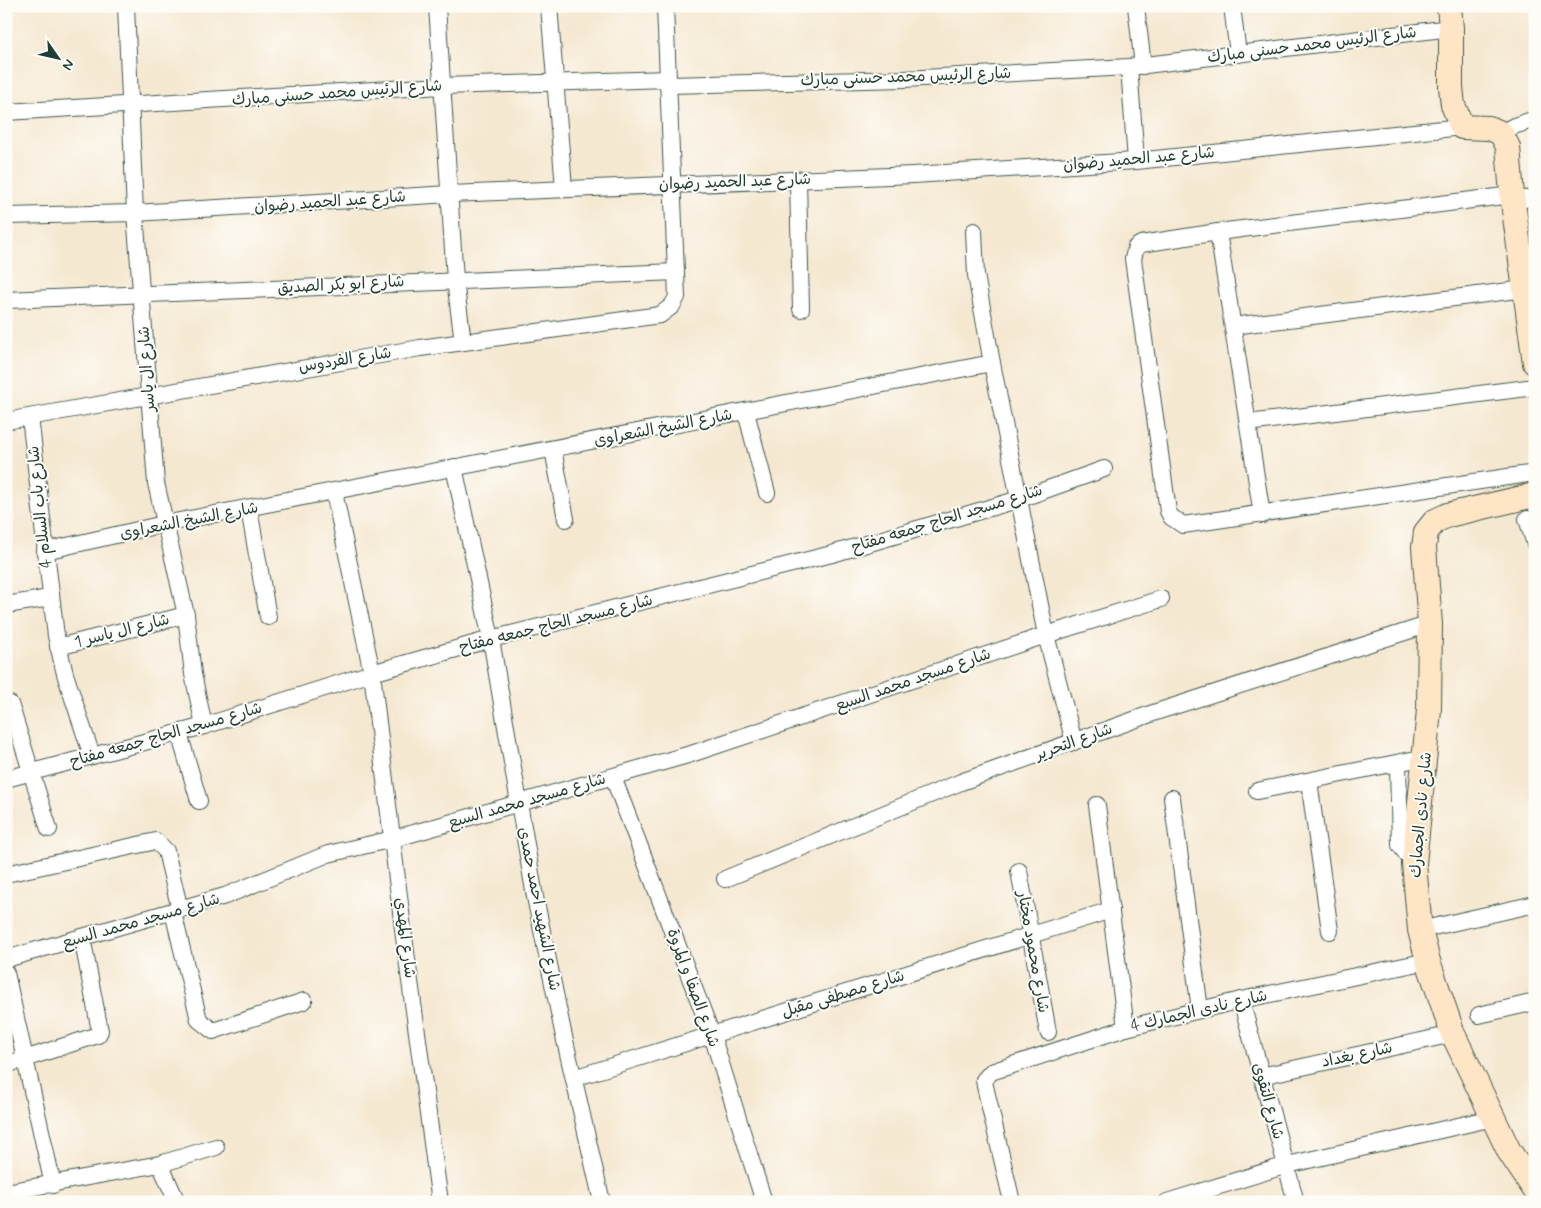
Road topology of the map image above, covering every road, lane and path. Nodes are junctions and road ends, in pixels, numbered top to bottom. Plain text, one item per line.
1 (126, 6) edge
2 (437, 6) edge
3 (549, 6) edge
4 (665, 6) edge
5 (1136, 6) edge
6 (1232, 6) edge
7 (1450, 17) edge
8 (1238, 54) junction
9 (1136, 66) junction
10 (668, 82) junction
11 (554, 83) junction
12 (442, 86) junction
13 (130, 106) junction
14 (6, 112) edge
15 (1535, 119) edge
16 (1462, 127) junction
17 (1501, 133) junction
18 (1136, 161) junction
19 (798, 180) junction
20 (672, 185) junction
21 (564, 188) junction
22 (450, 194) junction
23 (1520, 198) edge
24 (135, 212) junction
25 (6, 216) edge
26 (974, 231) dead end
27 (1218, 232) junction
28 (676, 272) junction
29 (455, 280) junction
30 (1525, 289) junction
31 (142, 295) junction
32 (6, 300) edge
33 (802, 309) dead end
34 (1233, 326) junction
35 (463, 342) junction
36 (992, 363) junction
37 (1535, 363) edge
38 (1535, 387) edge
39 (147, 395) junction
40 (746, 412) junction
41 (30, 417) junction
42 (6, 421) edge
43 (1248, 423) junction
44 (553, 449) junction
45 (454, 467) junction
46 (1104, 469) dead end
47 (1535, 473) edge
48 (334, 492) junction
49 (766, 493) dead end
50 (1535, 495) edge
51 (1020, 499) junction
52 (249, 509) junction
53 (1262, 514) junction
54 (566, 519) dead end
55 (1527, 519) dead end
56 (164, 524) junction
57 (1535, 544) edge
58 (45, 550) junction
59 (50, 598) junction
60 (1161, 599) dead end
61 (6, 604) edge
62 (186, 615) junction
63 (268, 617) dead end
64 (1430, 624) junction
65 (1046, 635) junction
66 (491, 639) junction
67 (58, 647) junction
68 (372, 673) junction
69 (10, 704) dead end
70 (204, 726) junction
71 (179, 734) junction
72 (1074, 742) junction
73 (92, 756) junction
74 (1426, 757) junction
75 (1398, 764) junction
76 (31, 772) junction
77 (613, 777) junction
78 (6, 779) edge
79 (1309, 781) junction
80 (1257, 791) dead end
81 (1172, 798) dead end
82 (199, 801) dead end
83 (518, 804) junction
84 (1097, 806) dead end
85 (49, 829) dead end
86 (393, 839) junction
87 (1414, 864) junction
88 (1019, 872) dead end
89 (6, 874) edge
90 (725, 879) dead end
91 (1535, 904) edge
92 (1111, 910) junction
93 (176, 911) junction
94 (1420, 930) junction
95 (1330, 931) dead end
96 (1030, 936) junction
97 (82, 937) junction
98 (6, 959) edge
99 (1428, 961) junction
100 (6, 973) edge
101 (1241, 1000) junction
102 (304, 1001) dead end
103 (1535, 1002) edge
104 (1200, 1010) junction
105 (1479, 1015) dead end
106 (1126, 1028) junction
107 (1048, 1032) dead end
108 (1453, 1034) junction
109 (712, 1035) junction
110 (24, 1059) junction
111 (6, 1065) edge
112 (1261, 1076) junction
113 (574, 1078) junction
114 (1493, 1118) junction
115 (216, 1147) dead end
116 (160, 1164) junction
117 (1287, 1165) junction
118 (53, 1185) junction
119 (1535, 1190) edge
120 (6, 1192) edge
121 (439, 1201) edge
122 (177, 1202) edge
123 (602, 1202) edge
124 (764, 1202) edge
125 (1012, 1202) edge
126 (1167, 1202) edge
127 (1296, 1202) edge

1 - 13 street, شارع ال ياسر
2 - 12 street
3 - 11 street
4 - 10 street
5 - 9 street
6 - 8 street
7 - 8 street, شارع الرئيس محمد حسنى مبارك
7 - 16 street
8 - 9 street, شارع الرئيس محمد حسنى مبارك
9 - 10 street, شارع الرئيس محمد حسنى مبارك
9 - 18 street
10 - 11 street, شارع الرئيس محمد حسنى مبارك
10 - 20 street
11 - 12 street, شارع الرئيس محمد حسنى مبارك
11 - 21 street
12 - 13 street, شارع الرئيس محمد حسنى مبارك
12 - 22 street
13 - 14 street, شارع الرئيس محمد حسنى مبارك
13 - 24 street, شارع ال ياسر
15 - 17 street
16 - 17 street
16 - 18 street, شارع عبد الحميد رضوان
17 - 23 street
18 - 19 street, شارع عبد الحميد رضوان
19 - 20 street, شارع عبد الحميد رضوان
19 - 33 street
20 - 21 street, شارع عبد الحميد رضوان
20 - 28 street
21 - 22 street, شارع عبد الحميد رضوان
22 - 24 street, شارع عبد الحميد رضوان
22 - 29 street
23 - 27 street
23 - 30 street
24 - 25 street, شارع عبد الحميد رضوان
24 - 31 street, شارع ال ياسر
26 - 36 street
27 - 34 street
27 - 53 street
28 - 29 street, شارع ابو بكر الصديق
28 - 35 street, شارع الفردوس
29 - 31 street, شارع ابو بكر الصديق
29 - 35 street
30 - 34 street
30 - 37 street
31 - 32 street, شارع ابو بكر الصديق
31 - 39 street, شارع ال ياسر
34 - 43 street
35 - 39 street, شارع الفردوس
36 - 40 street, شارع الشيخ الشعراوى
36 - 51 street
38 - 43 street
39 - 41 street, شارع الفردوس
39 - 56 street, شارع ال ياسر
40 - 44 street, شارع الشيخ الشعراوى
40 - 49 street
41 - 42 street, شارع الفردوس
41 - 58 street, شارع باب السلام 4
43 - 53 street
44 - 45 street, شارع الشيخ الشعراوى
44 - 54 street
45 - 48 street, شارع الشيخ الشعراوى
45 - 66 street, شارع الشهيد احمد حمدى
46 - 51 street, شارع مسجد الحاج جمعه مفتاح
47 - 53 street
48 - 52 street, شارع الشيخ الشعراوى
48 - 68 street
50 - 64 street, شارع نادى الجمارك
51 - 65 street
51 - 66 street, شارع مسجد الحاج جمعه مفتاح
52 - 56 street, شارع الشيخ الشعراوى
52 - 63 street
55 - 57 street
56 - 58 street, شارع الشيخ الشعراوى
56 - 62 street, شارع ال ياسر
58 - 59 street, شارع باب السلام 4
59 - 61 street
59 - 67 street, شارع باب السلام 4
60 - 65 street, شارع مسجد محمد السبع
62 - 67 street, شارع ال ياسر 1
62 - 70 street, شارع ال ياسر
64 - 72 street, شارع التحرير
64 - 74 street, شارع نادى الجمارك
65 - 72 street
65 - 77 street, شارع مسجد محمد السبع
66 - 68 street, شارع مسجد الحاج جمعه مفتاح
66 - 83 street, شارع الشهيد احمد حمدى
67 - 73 street, شارع باب السلام 4
68 - 70 street, شارع مسجد الحاج جمعه مفتاح
68 - 86 street, شارع المهدي
69 - 76 street
70 - 71 street, شارع مسجد الحاج جمعه مفتاح
71 - 73 street, شارع مسجد الحاج جمعه مفتاح
71 - 82 street
72 - 90 street, شارع التحرير
73 - 76 street, شارع مسجد الحاج جمعه مفتاح
74 - 75 street
74 - 87 street, شارع نادى الجمارك
75 - 79 street
75 - 87 street
76 - 78 street, شارع مسجد الحاج جمعه مفتاح
76 - 85 street
77 - 83 street, شارع مسجد محمد السبع
77 - 109 street, شارع الصفا و المروة
79 - 80 street
79 - 95 street
81 - 104 street
83 - 86 street, شارع مسجد محمد السبع
83 - 113 street, شارع الشهيد احمد حمدى
84 - 92 street
86 - 93 street, شارع مسجد محمد السبع
86 - 121 street, شارع المهدي
87 - 94 street, شارع نادى الجمارك
88 - 96 street, شارع محمود مختار
89 - 93 street
91 - 94 street
92 - 96 street, شارع مصطفى مقبل
92 - 106 street
93 - 97 street, شارع مسجد محمد السبع
93 - 102 street
94 - 99 street, شارع نادى الجمارك
96 - 107 street, شارع محمود مختار
96 - 109 street, شارع مصطفى مقبل
97 - 98 street, شارع مسجد محمد السبع
97 - 110 street
99 - 101 street, شارع نادى الجمارك 4
99 - 108 street, شارع نادى الجمارك
100 - 110 street
101 - 104 street, شارع نادى الجمارك 4
101 - 112 street, شارع التقوى
103 - 105 street
104 - 106 street, شارع نادى الجمارك 4
106 - 125 street, شارع نادى الجمارك 4
108 - 112 street, شارع بغداد
108 - 114 street, شارع نادى الجمارك
109 - 113 street, شارع مصطفى مقبل
109 - 124 street, شارع الصفا و المروة
110 - 111 street
110 - 118 street
112 - 117 street, شارع التقوى
113 - 123 street, شارع الشهيد احمد حمدى
114 - 117 street
114 - 119 street, شارع نادى الجمارك
115 - 116 street
116 - 118 street
116 - 122 street
117 - 126 street
117 - 127 street, شارع التقوى
118 - 120 street

